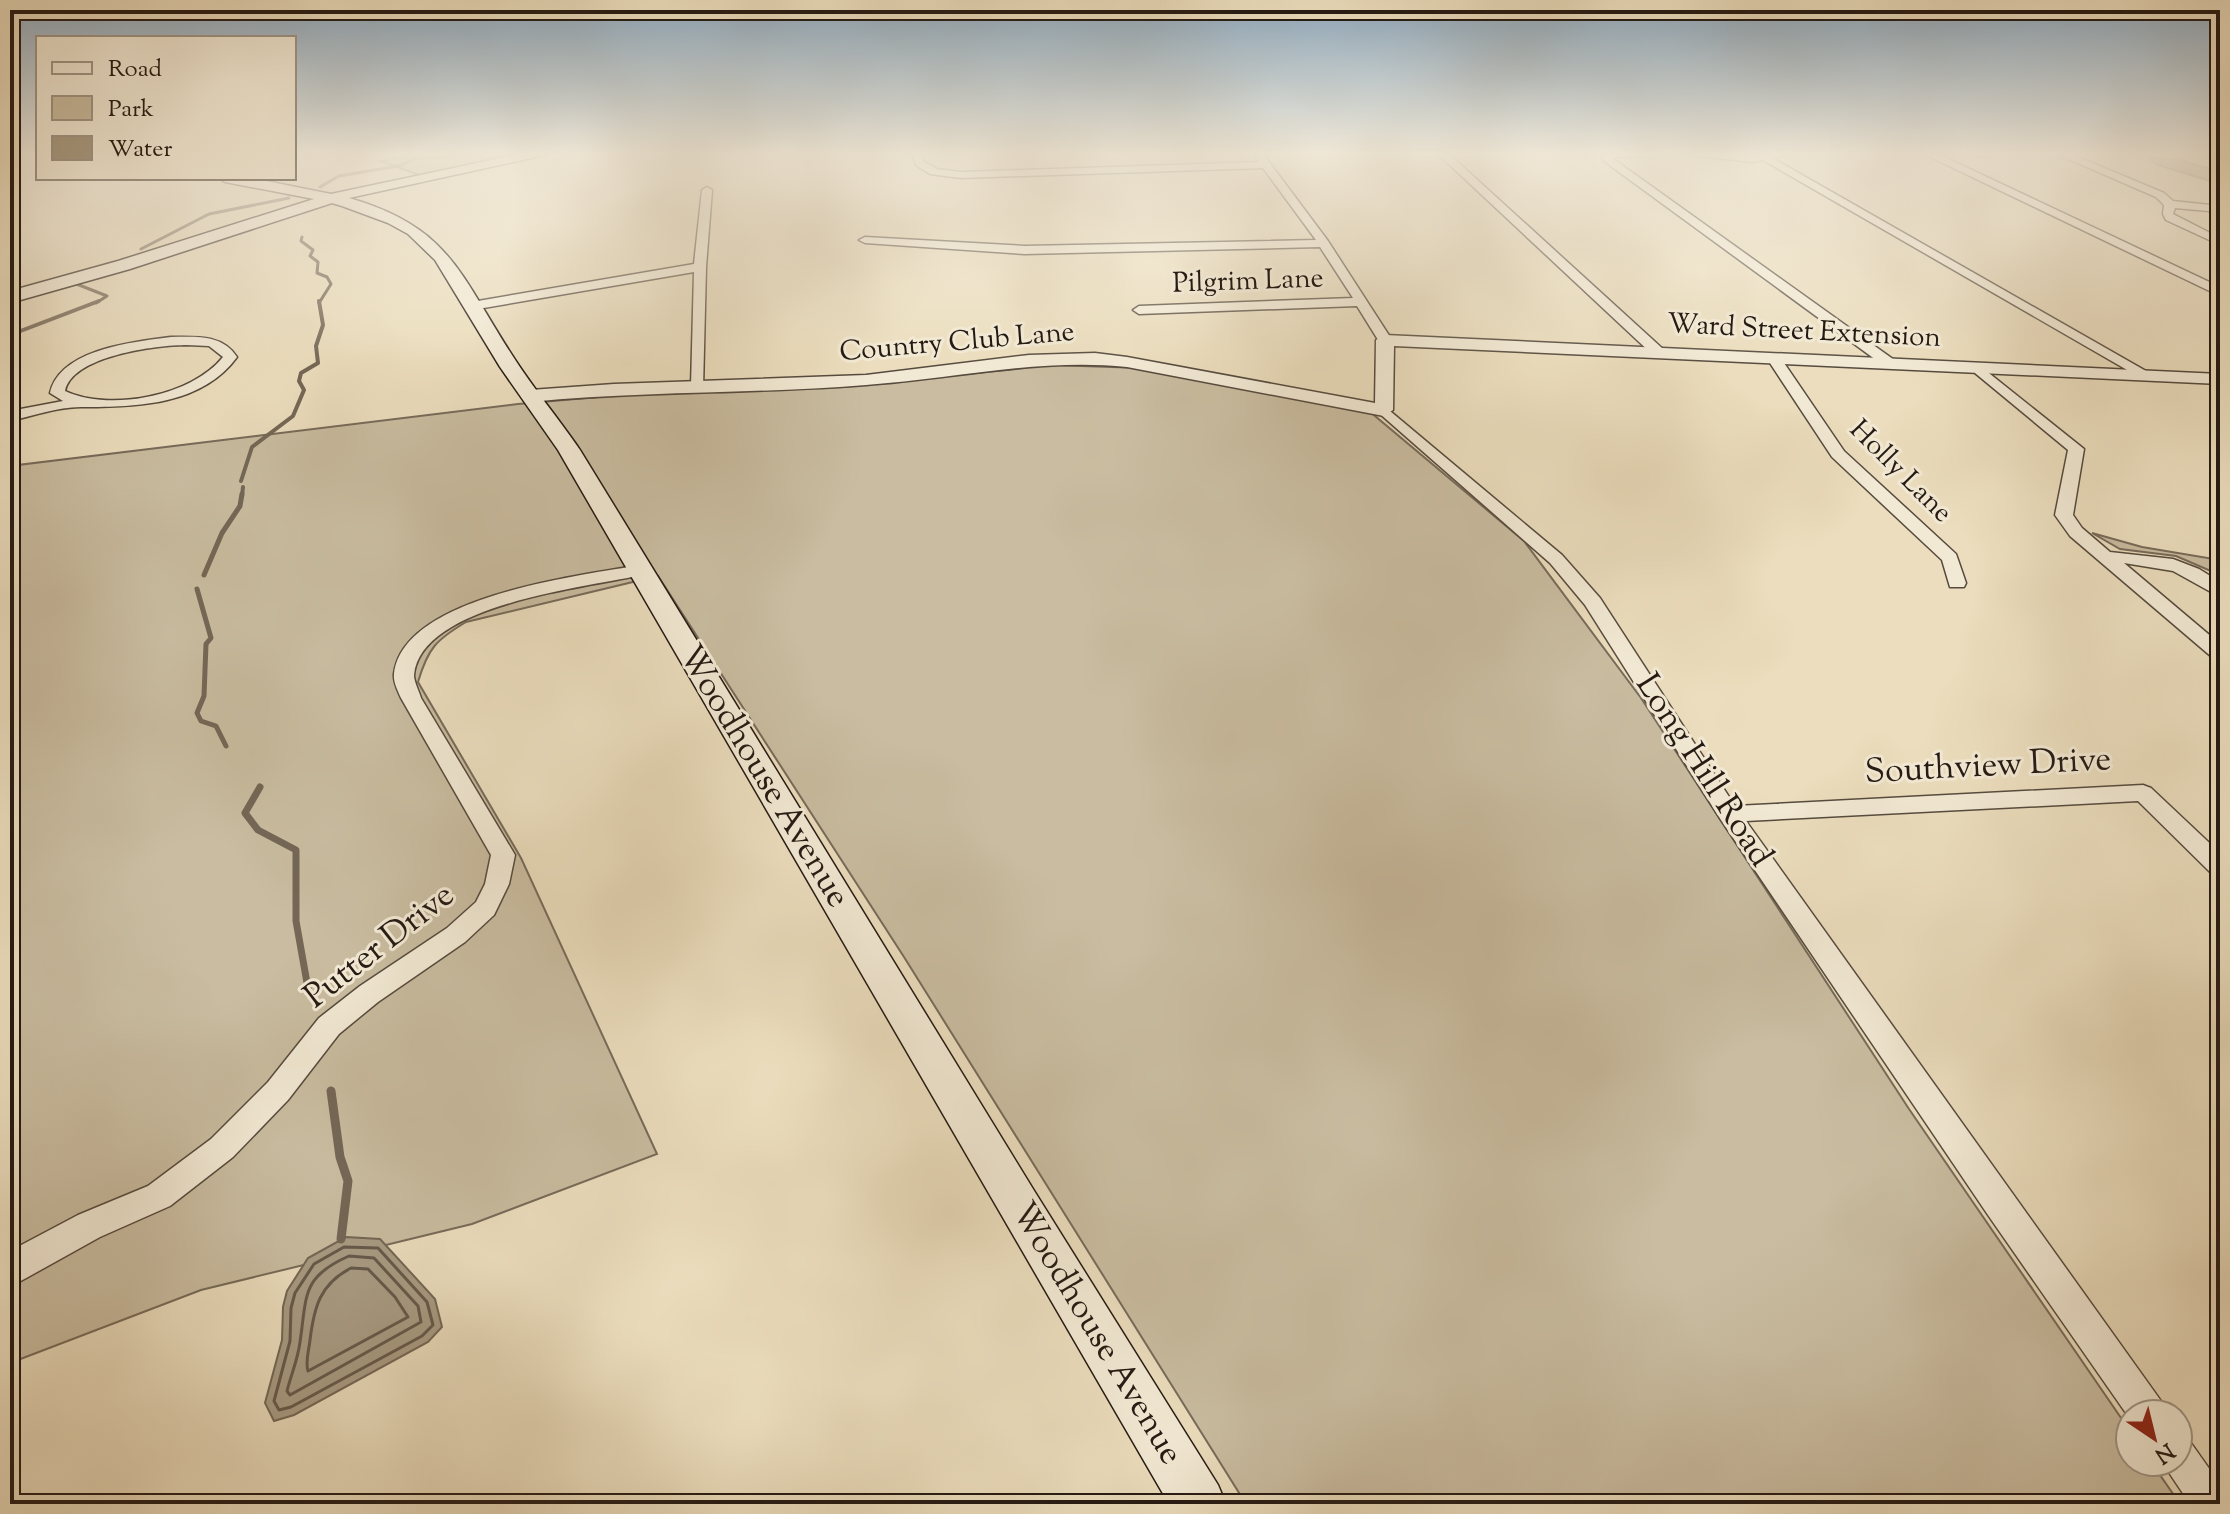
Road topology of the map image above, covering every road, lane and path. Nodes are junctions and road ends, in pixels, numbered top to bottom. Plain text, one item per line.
1 (249, 225) edge
2 (401, 225) edge
3 (704, 225) edge
4 (1311, 225) edge
5 (1510, 225) edge
6 (1514, 225) edge
7 (1698, 225) edge
8 (1882, 225) edge
9 (2078, 225) edge
10 (2184, 225) edge
11 (865, 240) dead end
12 (2220, 242) edge
13 (1324, 243) junction
14 (700, 267) junction
15 (2220, 292) edge
16 (10, 297) edge
17 (1359, 302) junction
18 (472, 306) junction
19 (1139, 310) dead end
20 (1385, 340) junction
21 (1648, 352) junction
22 (1775, 360) junction
23 (1892, 365) junction
24 (1980, 370) junction
25 (2146, 375) junction
26 (2220, 379) edge
27 (698, 386) junction
28 (530, 396) junction
29 (77, 403) junction
30 (1384, 410) junction
31 (10, 416) edge
32 (2105, 557) junction
33 (640, 570) junction
34 (1957, 583) dead end
35 (2220, 591) edge
36 (2220, 654) edge
37 (1729, 814) junction
38 (2220, 867) edge
39 (10, 1271) edge
40 (2137, 1398) edge
41 (2194, 1478) edge
42 (1199, 1504) edge
43 (2212, 1504) edge

1 - 16 main road
2 - 18 main road, Woodhouse Avenue
3 - 14 street
4 - 13 street
5 - 21 street
6 - 21 street
7 - 23 street
8 - 25 street
9 - 15 street
10 - 12 street
11 - 13 street
13 - 17 street
14 - 18 street
14 - 27 street
17 - 19 street, Pilgrim Lane
17 - 20 street
18 - 28 main road, Woodhouse Avenue
20 - 21 street, Ward Street Extension
20 - 30 street
21 - 22 street, Ward Street Extension
22 - 23 street, Ward Street Extension
22 - 34 street, Holly Lane
23 - 24 street, Ward Street Extension
24 - 25 street, Ward Street Extension
24 - 32 street
25 - 26 street, Ward Street Extension
27 - 28 street, Country Club Lane
27 - 30 street, Country Club Lane
28 - 33 main road, Woodhouse Avenue
29 - 29 street
29 - 31 street
30 - 37 street, Long Hill Road
32 - 35 street
32 - 36 street
33 - 39 street, Putter Drive
33 - 42 main road, Woodhouse Avenue
37 - 38 street, Southview Drive
37 - 40 street, Long Hill Road
41 - 43 street

